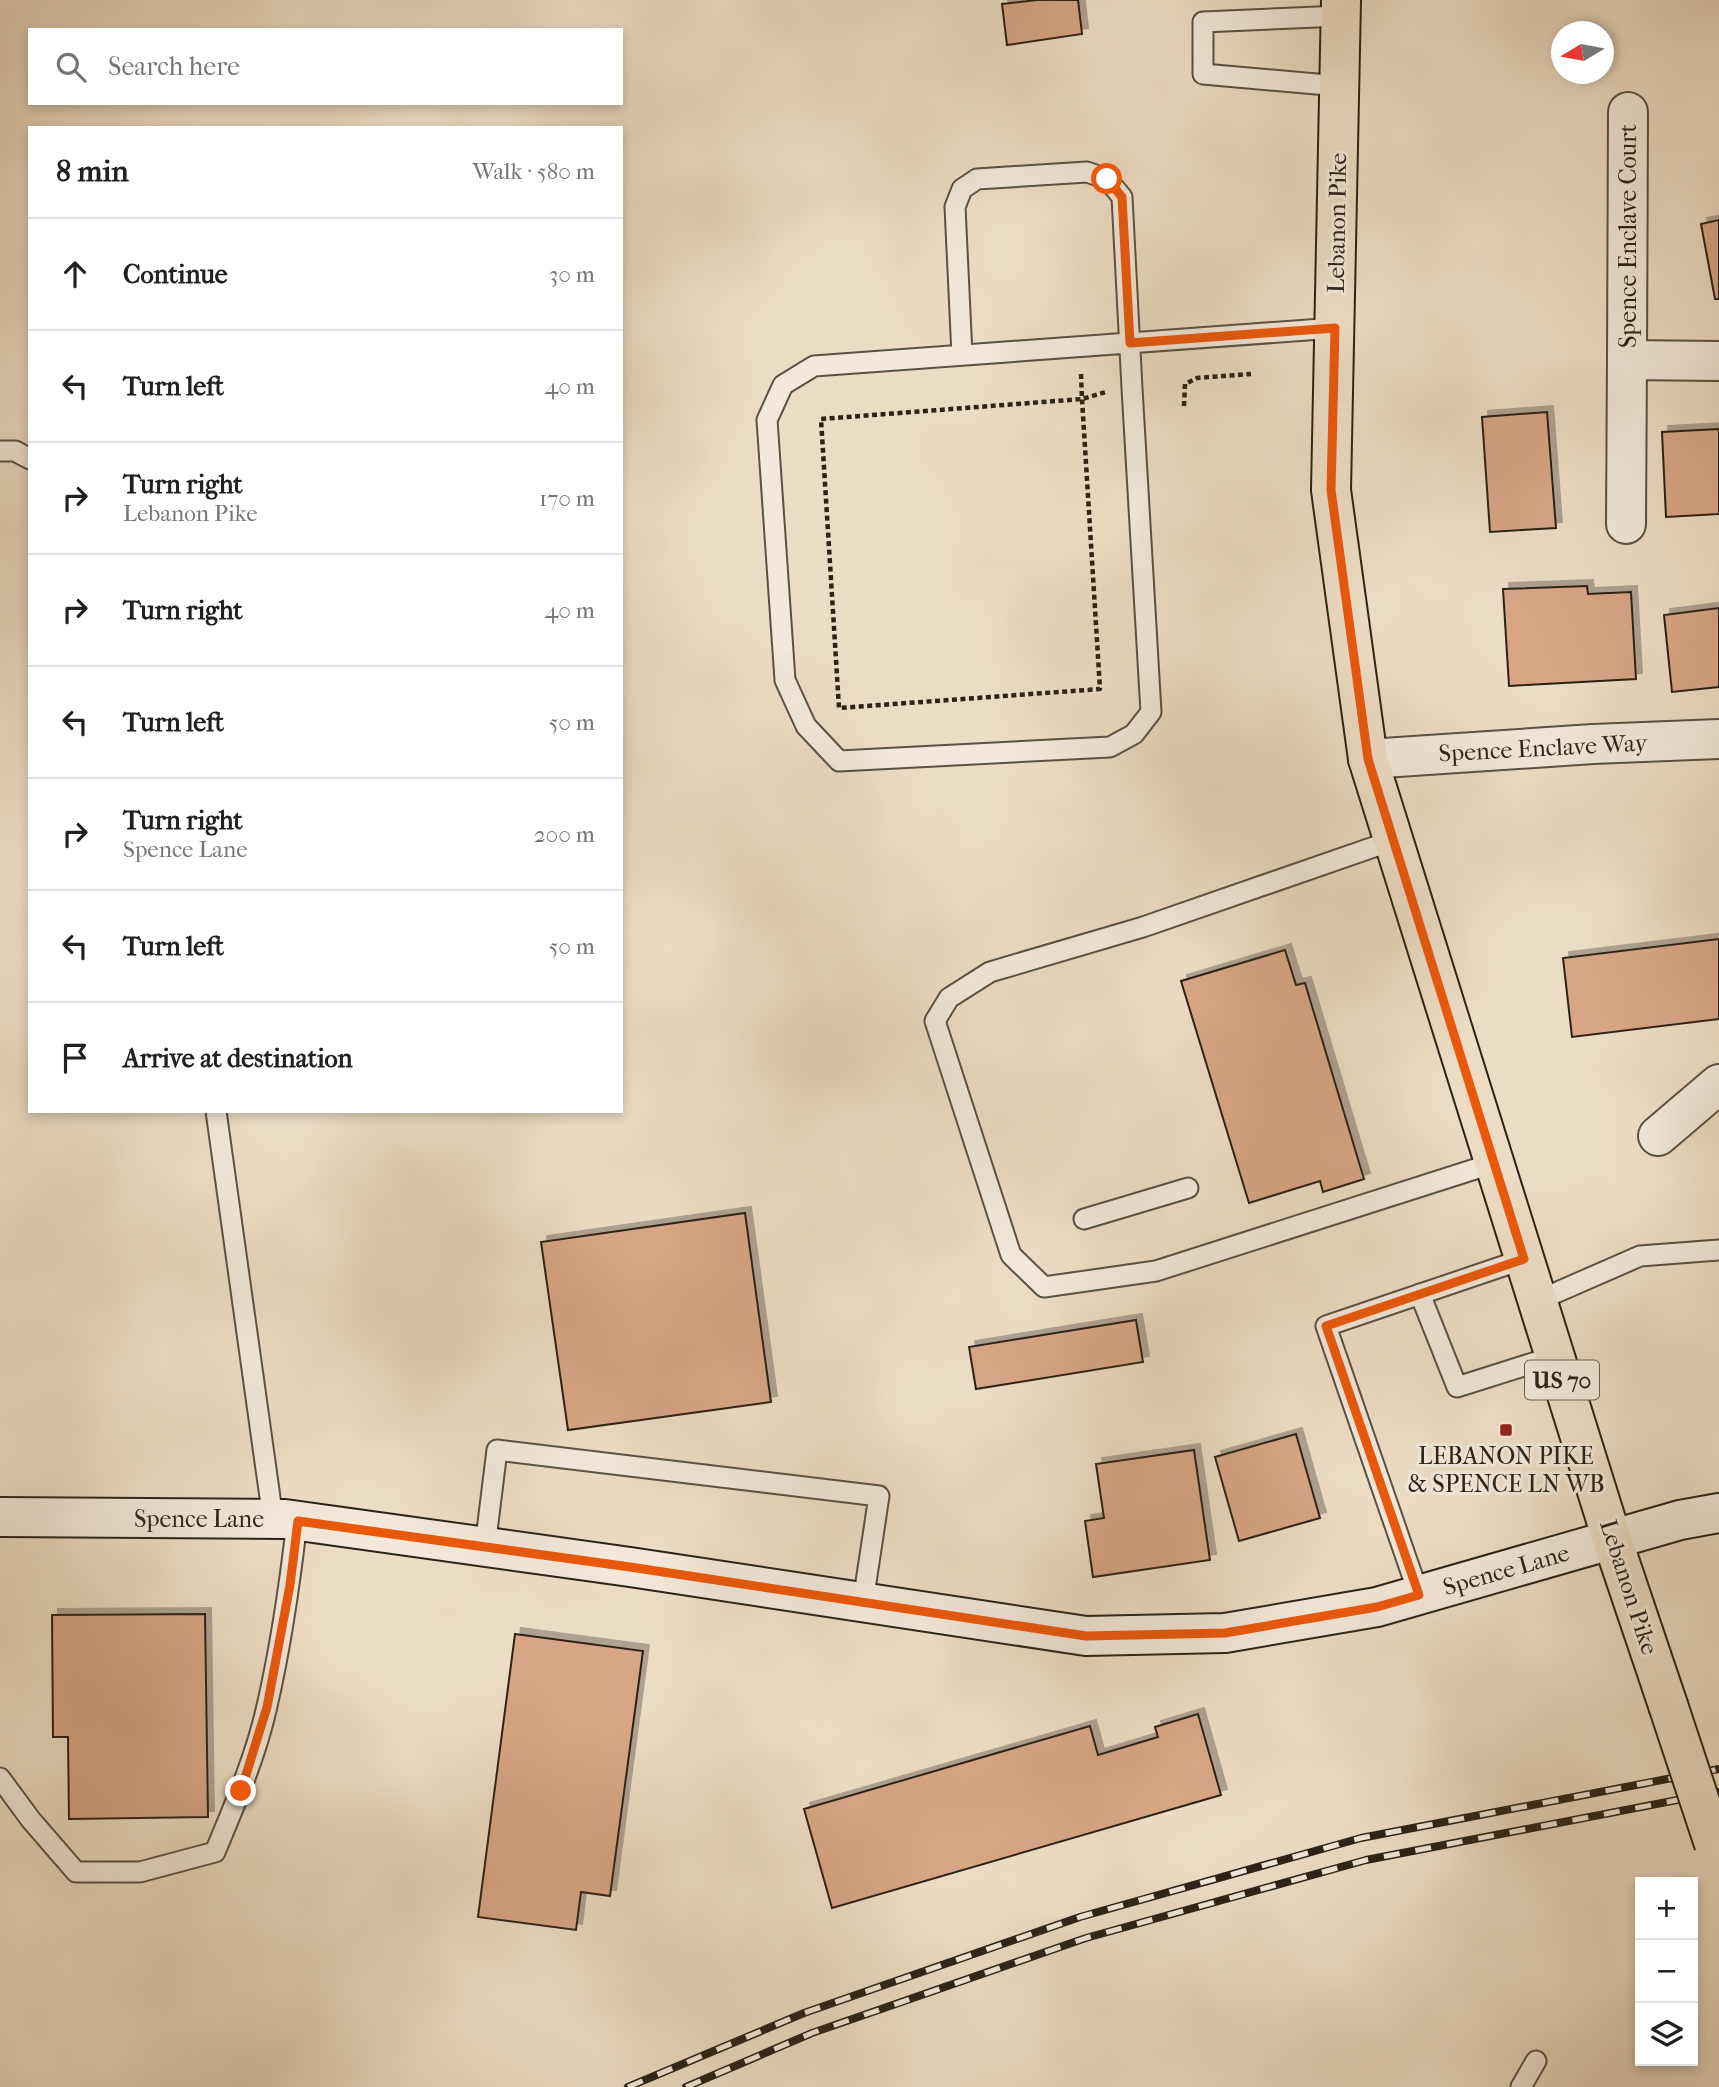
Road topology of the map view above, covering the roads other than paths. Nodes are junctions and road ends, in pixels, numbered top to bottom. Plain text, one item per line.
1 (1341, 8) edge
2 (1339, 86) junction
3 (1628, 112) dead end
4 (1335, 328) junction
5 (1130, 343) junction
6 (962, 355) junction
7 (1627, 360) junction
8 (1719, 361) edge
9 (0, 452) edge
10 (28, 458) edge
11 (1626, 524) dead end
12 (1719, 739) edge
13 (1368, 759) junction
14 (1394, 841) junction
15 (1719, 1084) edge
16 (216, 1113) edge
17 (1658, 1136) dead end
18 (1494, 1163) junction
19 (1188, 1188) dead end
20 (1084, 1219) dead end
21 (1719, 1250) edge
22 (1524, 1259) junction
23 (1420, 1294) junction
24 (1537, 1301) junction
25 (1555, 1356) junction
26 (1719, 1513) edge
27 (0, 1517) edge
28 (285, 1520) junction
29 (1612, 1539) junction
30 (485, 1547) junction
31 (1419, 1595) junction
32 (863, 1602) junction
33 (0, 1778) edge
34 (1716, 1851) edge
35 (1536, 2061) dead end
36 (1521, 2087) edge

1 - 2 main road, Lebanon Pike / US 70
1 - 2 lane
2 - 4 main road, Lebanon Pike / US 70
3 - 7 main road, Spence Enclave Court
4 - 5 lane
4 - 13 main road, Lebanon Pike / US 70
5 - 6 lane
5 - 6 lane
5 - 6 lane
7 - 8 main road, Spence Enclave Court
7 - 11 main road, Spence Enclave Court
9 - 10 lane
12 - 13 main road, Spence Enclave Way
13 - 14 main road, Lebanon Pike / US 70
14 - 18 main road, Lebanon Pike / US 70
14 - 18 lane
15 - 17 main road
16 - 28 lane
18 - 22 main road, Lebanon Pike / US 70
19 - 20 lane
21 - 24 lane
22 - 23 lane
22 - 24 main road, Lebanon Pike / US 70
23 - 25 lane
23 - 31 lane
24 - 25 main road, Lebanon Pike / US 70
25 - 29 main road, Lebanon Pike / US 70
26 - 29 main road, Spence Lane
27 - 28 main road, Spence Lane
28 - 30 main road, Spence Lane
28 - 33 lane
29 - 31 main road, Spence Lane
29 - 34 main road, Lebanon Pike / US 70, bridge
30 - 32 main road, Spence Lane
30 - 32 lane
31 - 32 main road, Spence Lane
35 - 36 lane

